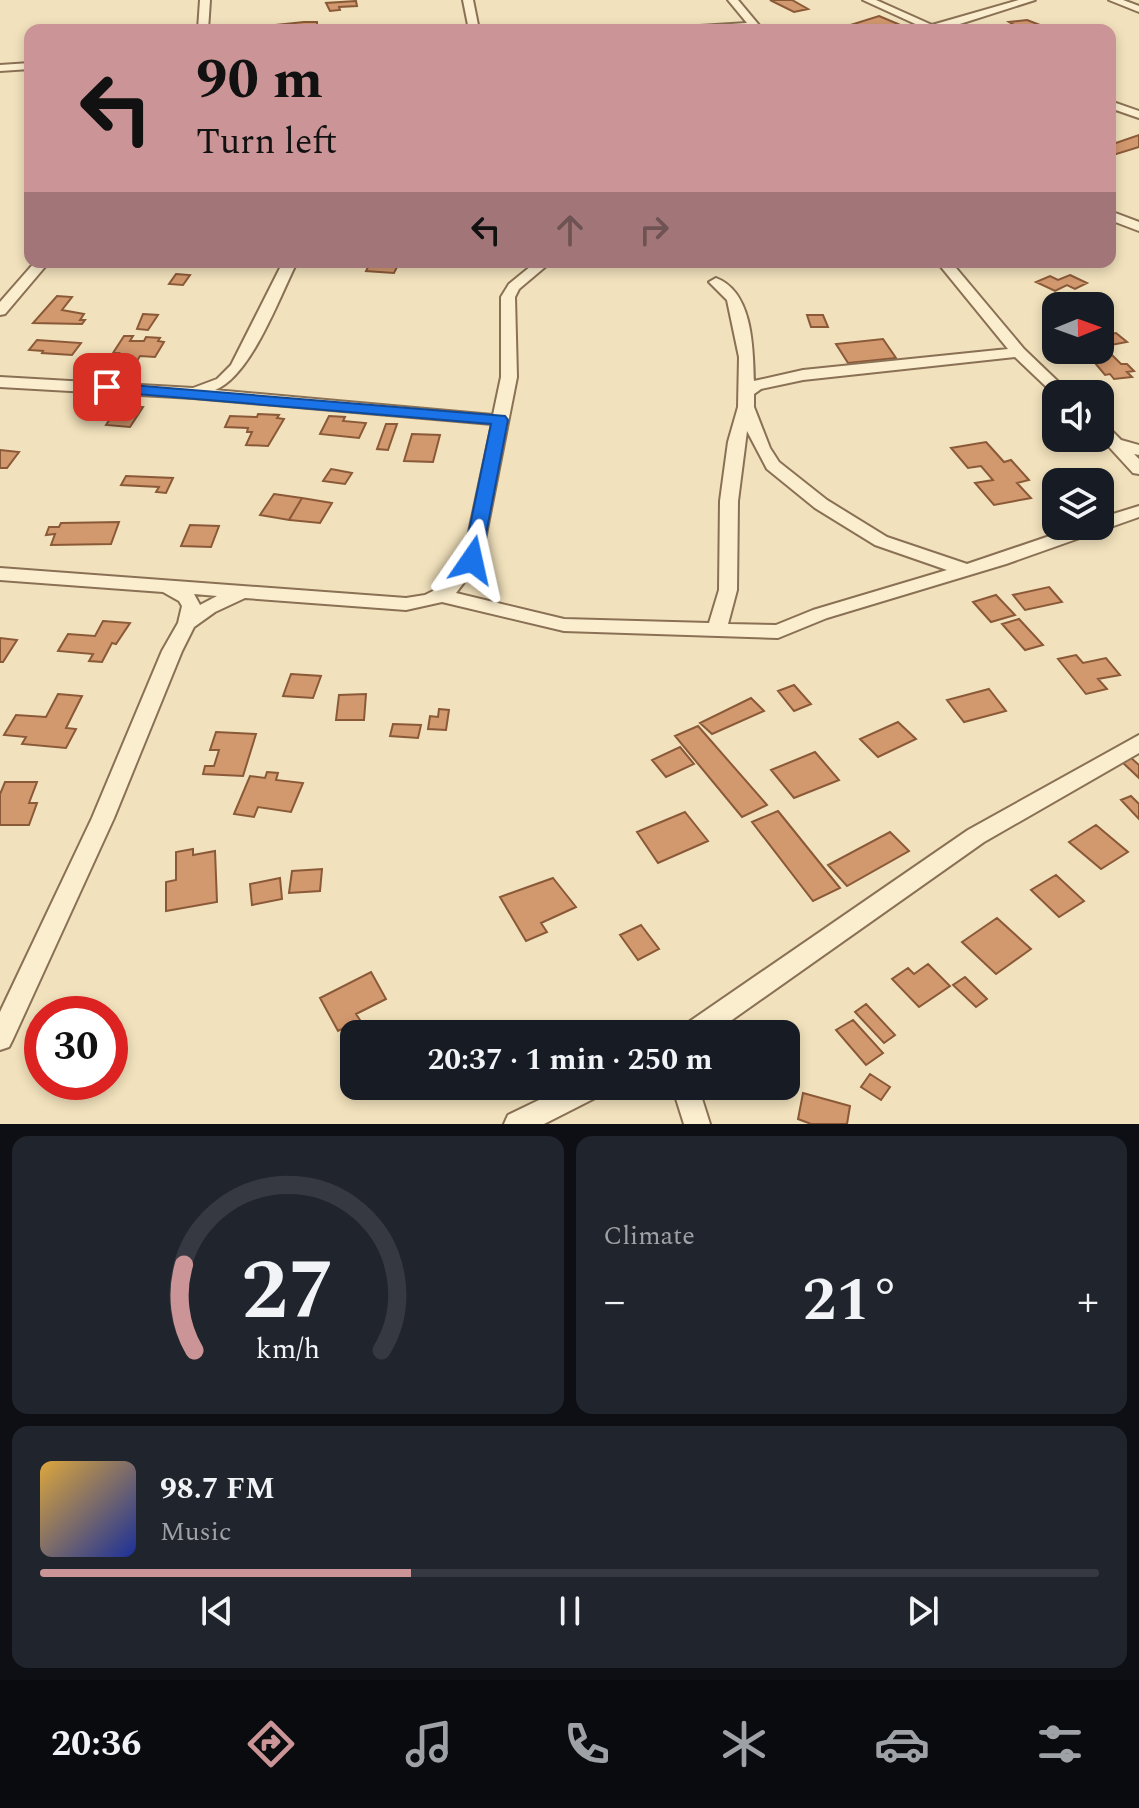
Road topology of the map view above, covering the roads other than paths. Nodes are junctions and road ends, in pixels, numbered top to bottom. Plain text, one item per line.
1 (205, 0) edge
2 (468, 0) edge
3 (733, 0) edge
4 (868, 0) edge
5 (1030, 0) edge
6 (1114, 0) edge
7 (1139, 9) edge
8 (203, 24) edge
9 (473, 24) edge
10 (754, 24) edge
11 (919, 24) edge
12 (947, 24) edge
13 (24, 66) edge
14 (0, 68) edge
15 (1116, 106) edge
16 (1139, 115) edge
17 (1116, 217) edge
18 (1139, 227) edge
19 (37, 268) edge
20 (287, 268) edge
21 (537, 268) edge
22 (949, 268) edge
23 (716, 282) dead end
24 (0, 311) edge
25 (1019, 352) junction
26 (1048, 380) edge
27 (0, 382) edge
28 (193, 393) junction
29 (746, 400) junction
30 (500, 420) junction
31 (1115, 443) joint
32 (1139, 450) edge
33 (1139, 469) edge
34 (1139, 511) edge
35 (1114, 520) edge
36 (1054, 540) edge
37 (901, 547) junction
38 (967, 570) junction
39 (0, 574) edge
40 (926, 583) junction
41 (164, 586) junction
42 (242, 592) junction
43 (442, 596) junction
44 (187, 623) junction
45 (713, 632) junction
46 (1139, 743) edge
47 (712, 1020) edge
48 (0, 1039) edge
49 (566, 1100) edge
50 (689, 1100) edge
51 (517, 1124) edge
52 (697, 1124) edge

1 - 8 street
2 - 9 street
3 - 10 street
4 - 11 street
5 - 12 street
6 - 7 street
13 - 14 street
15 - 16 street
17 - 18 street
19 - 24 street
20 - 28 street
21 - 30 street
22 - 25 street
23 - 29 street
25 - 26 street
25 - 29 street
27 - 28 street
28 - 30 street
29 - 37 street
29 - 45 street
30 - 43 street
31 - 32 street
31 - 33 street
34 - 35 street
36 - 38 street
37 - 38 street
37 - 40 street
38 - 40 street
39 - 41 street
40 - 45 street
41 - 42 street
41 - 44 street
42 - 43 street
42 - 44 street
43 - 45 street
44 - 48 street
46 - 47 street
49 - 51 street
50 - 52 street

